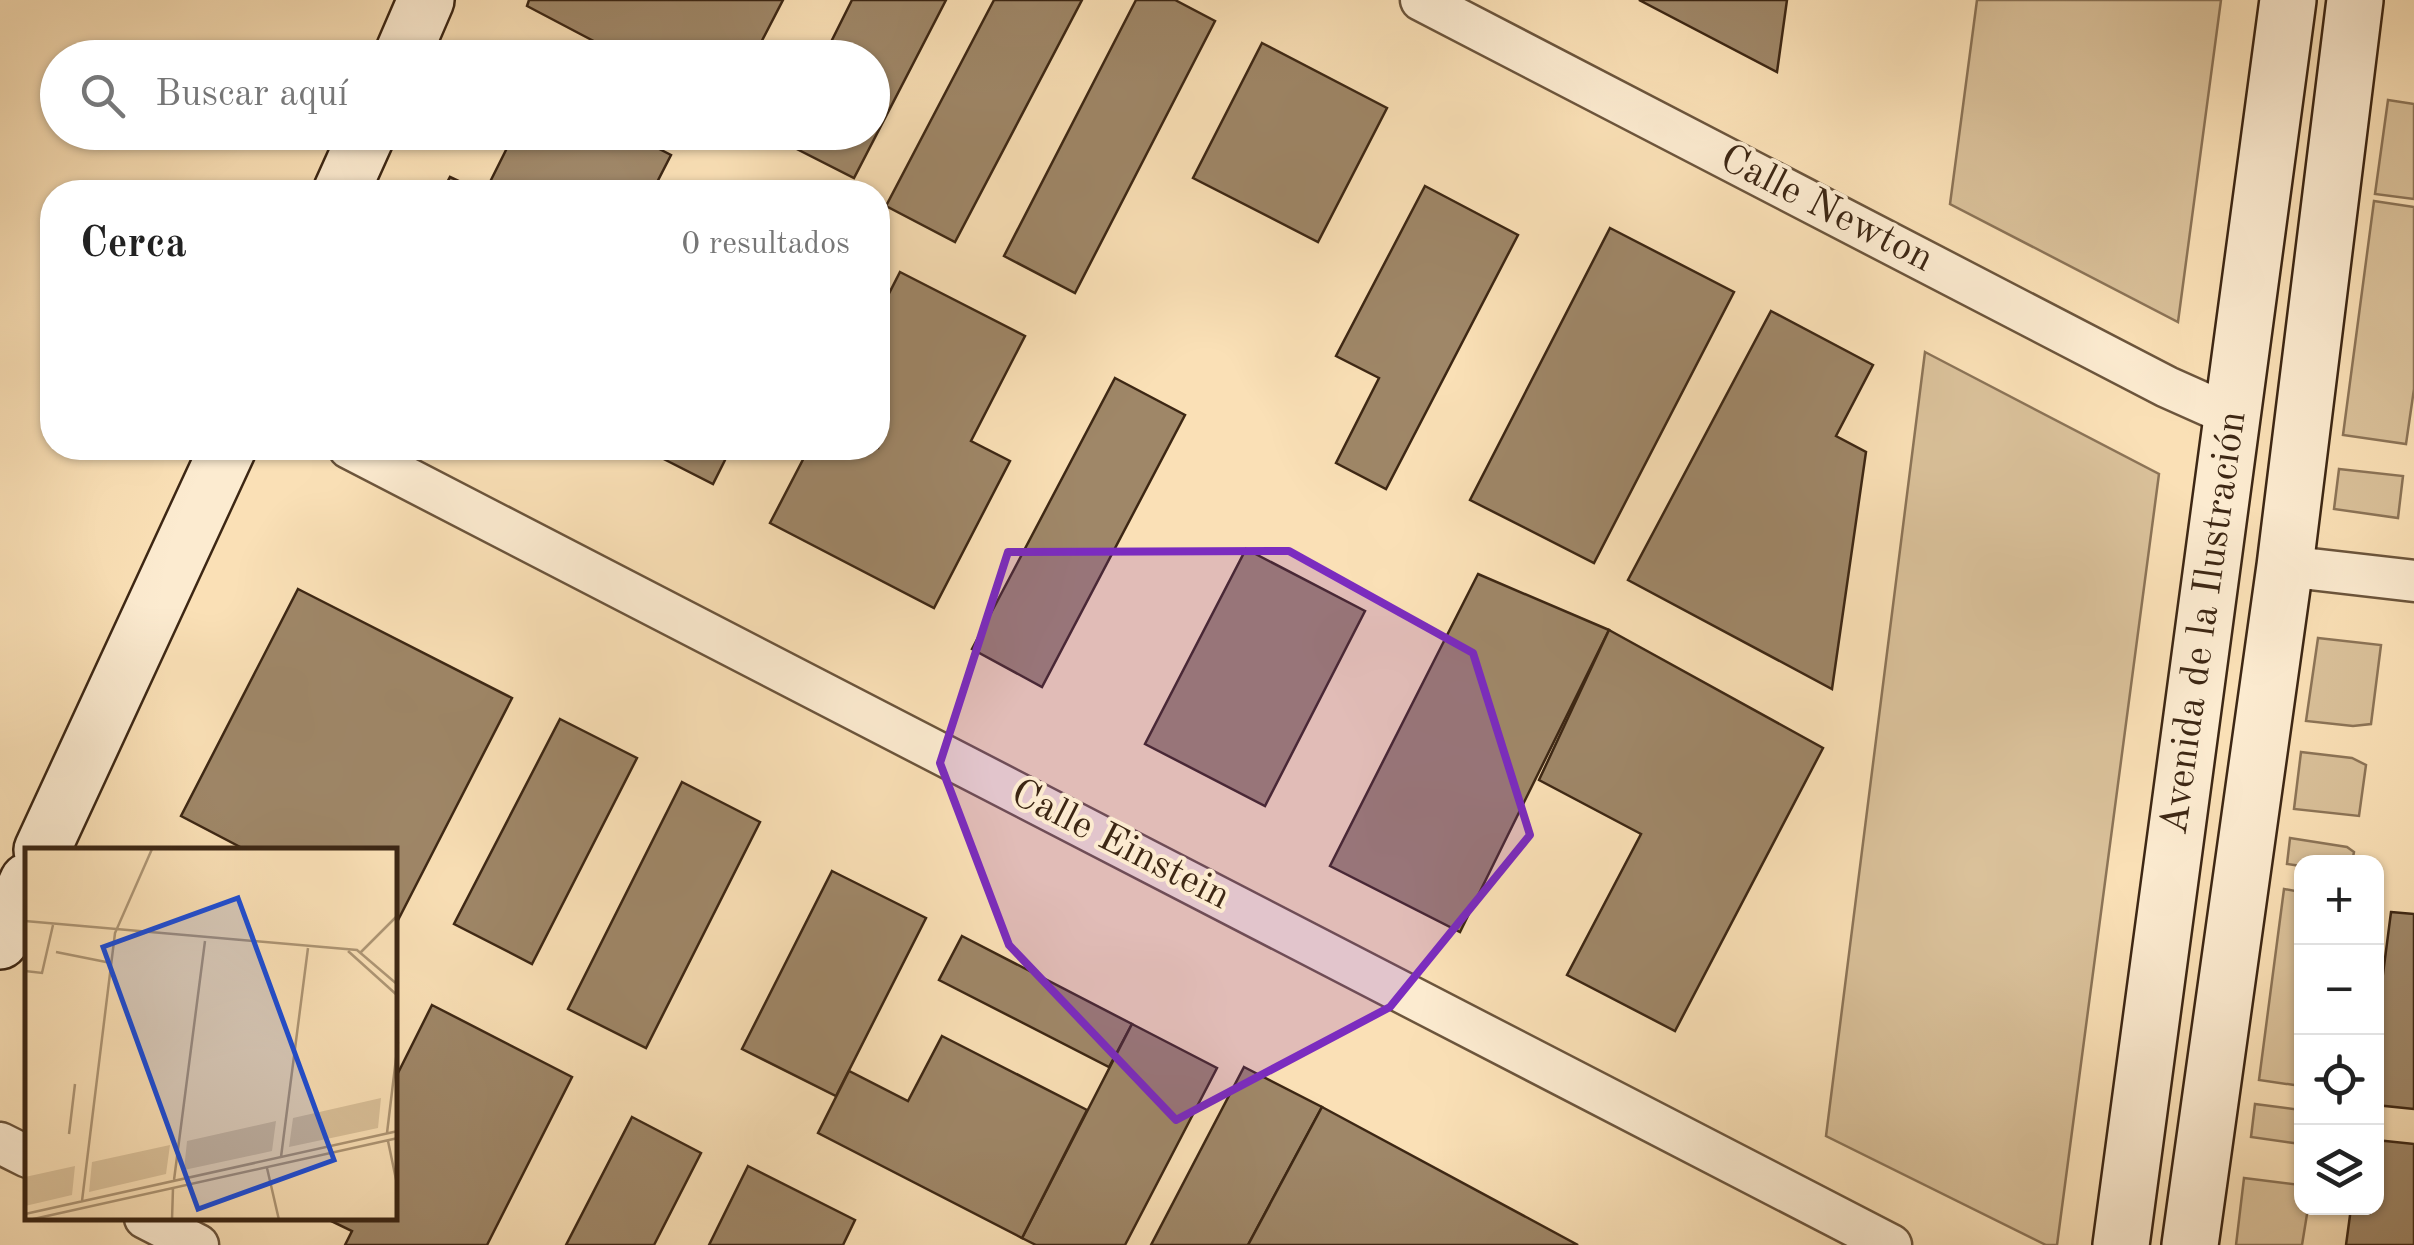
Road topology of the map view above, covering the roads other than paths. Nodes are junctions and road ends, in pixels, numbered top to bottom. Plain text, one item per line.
1 (426, 0) edge
2 (1421, 0) edge
3 (2288, 0) edge
4 (2355, 0) edge
5 (409, 40) edge
6 (360, 150) edge
7 (347, 180) edge
8 (2232, 416) junction
9 (222, 460) edge
10 (372, 460) edge
11 (2285, 566) junction
12 (2414, 581) edge
13 (43, 848) edge
14 (25, 888) edge
15 (0, 941) edge
16 (0, 1143) edge
17 (25, 1156) edge
18 (148, 1220) edge
19 (198, 1245) edge
20 (1891, 1245) edge
21 (2121, 1245) edge
22 (2190, 1245) edge

1 - 5 street
2 - 8 street, Calle Newton
3 - 8 street, Avenida de la Ilustración
4 - 11 street, Avenida de la Ilustración
6 - 7 street
8 - 21 street, Avenida de la Ilustración
9 - 13 street
10 - 20 street, Calle Einstein
11 - 12 street
11 - 22 street, Avenida de la Ilustración
14 - 15 street
16 - 17 street
18 - 19 street

